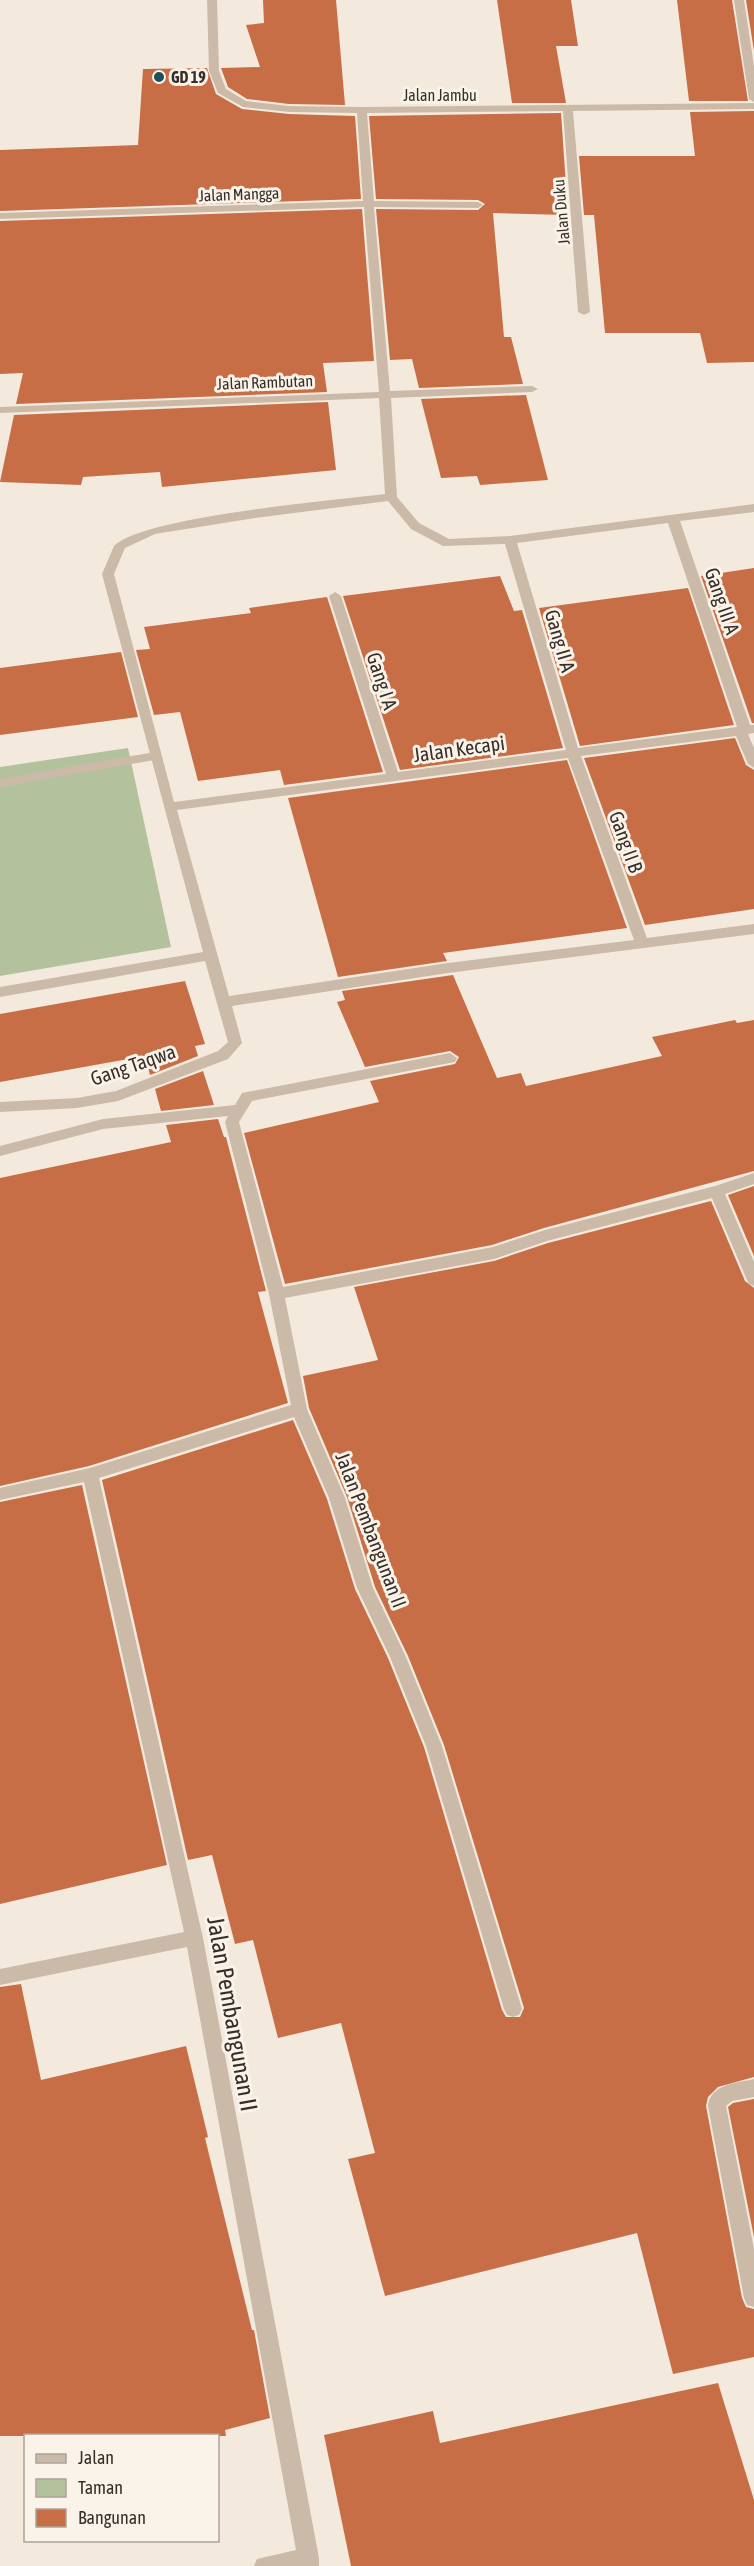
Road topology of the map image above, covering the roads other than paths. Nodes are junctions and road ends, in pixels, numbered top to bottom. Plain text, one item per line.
1 (212, 0) edge
2 (739, 0) edge
3 (754, 99) edge
4 (754, 106) edge
5 (568, 109) junction
6 (362, 110) junction
7 (368, 204) junction
8 (478, 205) dead end
9 (0, 216) edge
10 (584, 312) dead end
11 (532, 389) dead end
12 (386, 393) junction
13 (0, 410) edge
14 (391, 496) junction
15 (754, 508) edge
16 (673, 519) junction
17 (510, 540) junction
18 (335, 596) dead end
19 (746, 730) edge
20 (573, 753) junction
21 (155, 756) junction
22 (754, 764) edge
23 (393, 777) junction
24 (0, 783) edge
25 (169, 807) junction
26 (754, 930) edge
27 (642, 944) junction
28 (211, 955) junction
29 (0, 992) edge
30 (223, 1002) junction
31 (450, 1058) dead end
32 (0, 1107) edge
33 (237, 1110) junction
34 (0, 1151) edge
35 (754, 1178) edge
36 (717, 1191) junction
37 (754, 1280) edge
38 (277, 1294) junction
39 (299, 1409) junction
40 (90, 1474) junction
41 (0, 1494) edge
42 (194, 1938) junction
43 (0, 1977) edge
44 (513, 2009) dead end
45 (754, 2088) edge
46 (754, 2298) edge
47 (309, 2562) edge
48 (264, 2566) edge

1 - 6 street, Jalan Jambu
2 - 3 street
4 - 5 street, Jalan Jambu
5 - 6 street, Jalan Jambu
5 - 10 street, Jalan Duku
6 - 7 street
7 - 8 street, Jalan Mangga
7 - 9 street, Jalan Mangga
7 - 12 street
11 - 12 street, Jalan Rambutan
12 - 13 street, Jalan Rambutan
12 - 14 street
14 - 17 street
14 - 21 street
15 - 16 street
16 - 17 street
16 - 19 street, Gang III A
17 - 20 street, Gang II A
18 - 23 street, Gang I A
19 - 20 street, Jalan Kecapi
19 - 22 street, Gang III A
20 - 23 street, Jalan Kecapi
20 - 27 street, Gang II B
21 - 24 street
21 - 25 street
23 - 25 street, Jalan Kecapi
25 - 28 street
26 - 27 street
27 - 30 street
28 - 29 street
28 - 30 street
30 - 32 street, Gang Taqwa
31 - 33 street
33 - 34 street
33 - 38 street, Jalan Pembangunan II
35 - 36 street
36 - 37 street
36 - 38 street
38 - 39 street, Jalan Pembangunan II
39 - 40 street
39 - 44 street, Jalan Pembangunan II
40 - 41 street
40 - 42 street, Jalan Pembangunan II
42 - 43 street
42 - 47 street, Jalan Pembangunan II
45 - 46 street
47 - 48 street

